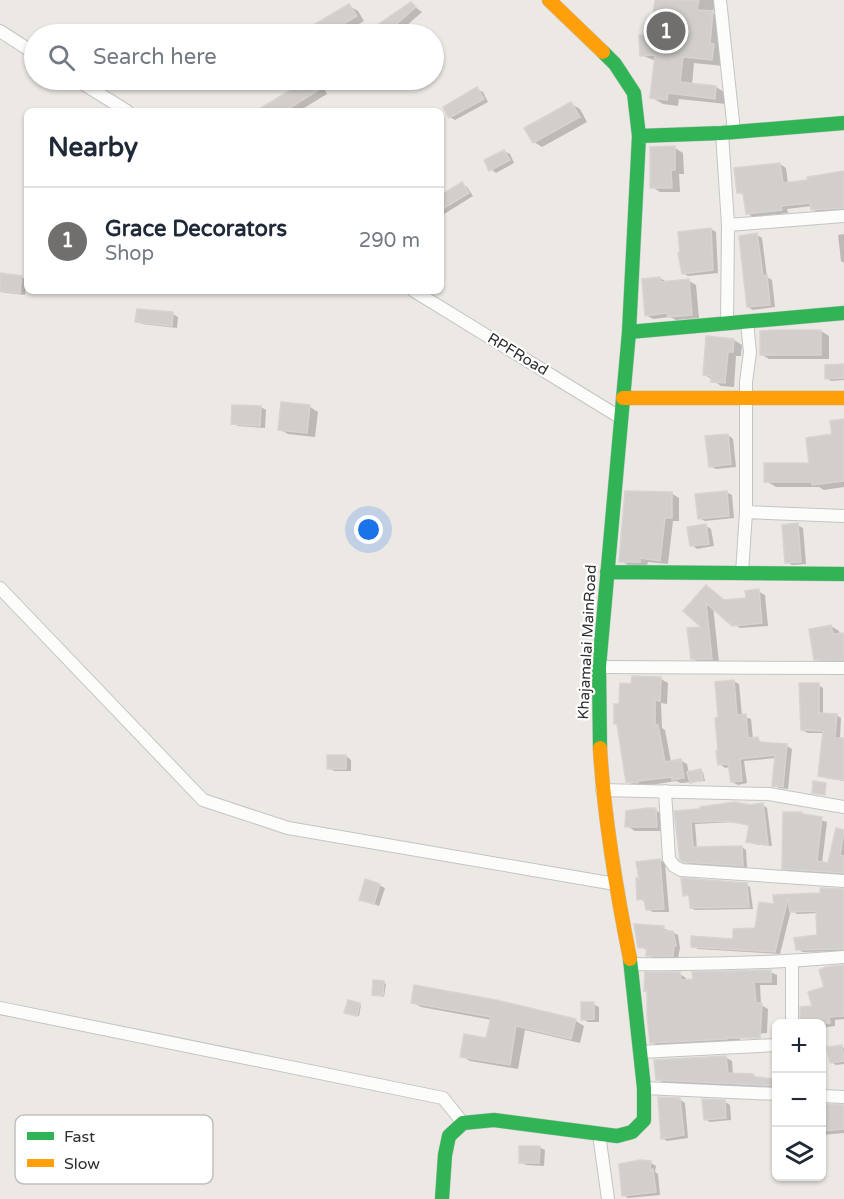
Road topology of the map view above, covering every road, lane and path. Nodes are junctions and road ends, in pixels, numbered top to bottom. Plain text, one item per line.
1 (549, 0) edge
2 (720, 0) edge
3 (0, 31) edge
4 (24, 47) edge
5 (93, 90) edge
6 (122, 108) edge
7 (844, 123) edge
8 (728, 132) junction
9 (639, 136) junction
10 (844, 216) edge
11 (728, 225) junction
12 (419, 294) edge
13 (844, 313) edge
14 (747, 322) junction
15 (727, 324) junction
16 (629, 332) junction
17 (623, 398) junction
18 (746, 398) junction
19 (844, 398) edge
20 (621, 418) junction
21 (746, 512) junction
22 (844, 516) edge
23 (607, 572) junction
24 (742, 573) junction
25 (844, 574) edge
26 (0, 588) edge
27 (599, 667) junction
28 (844, 668) edge
29 (602, 790) junction
30 (665, 791) junction
31 (844, 807) edge
32 (844, 880) edge
33 (615, 884) junction
34 (844, 957) edge
35 (792, 961) junction
36 (631, 964) junction
37 (0, 1008) edge
38 (792, 1019) edge
39 (772, 1045) edge
40 (640, 1052) junction
41 (644, 1088) junction
42 (772, 1094) edge
43 (826, 1096) edge
44 (844, 1097) edge
45 (463, 1123) junction
46 (599, 1134) junction
47 (442, 1199) edge
48 (608, 1199) edge

1 - 9 main road, Khajamalai MainRoad
2 - 8 street
3 - 4 street
5 - 6 street
7 - 8 main road
8 - 9 main road
8 - 11 street
9 - 16 main road, Khajamalai MainRoad
10 - 11 street
11 - 15 street
12 - 20 street, RPFRoad
13 - 14 main road
14 - 15 main road
14 - 18 street
15 - 16 main road
16 - 17 main road, Khajamalai MainRoad
17 - 18 main road
17 - 20 main road, Khajamalai MainRoad
18 - 19 main road
18 - 21 street
20 - 23 main road, Khajamalai MainRoad
21 - 22 street
21 - 24 street
23 - 24 main road
23 - 27 main road, Khajamalai MainRoad
24 - 25 main road
26 - 33 street
27 - 28 street
27 - 29 main road, Khajamalai MainRoad
29 - 30 street
29 - 33 main road, Khajamalai MainRoad
30 - 31 street
30 - 32 street
33 - 36 main road, Khajamalai MainRoad
34 - 35 street
35 - 36 street
35 - 38 street
36 - 40 main road, Khajamalai MainRoad
37 - 45 street
39 - 40 street
40 - 41 main road, Khajamalai MainRoad
41 - 42 street
41 - 46 main road, Khajamalai MainRoad
43 - 44 street
45 - 46 main road, Khajamalai MainRoad
45 - 47 main road
46 - 48 street

